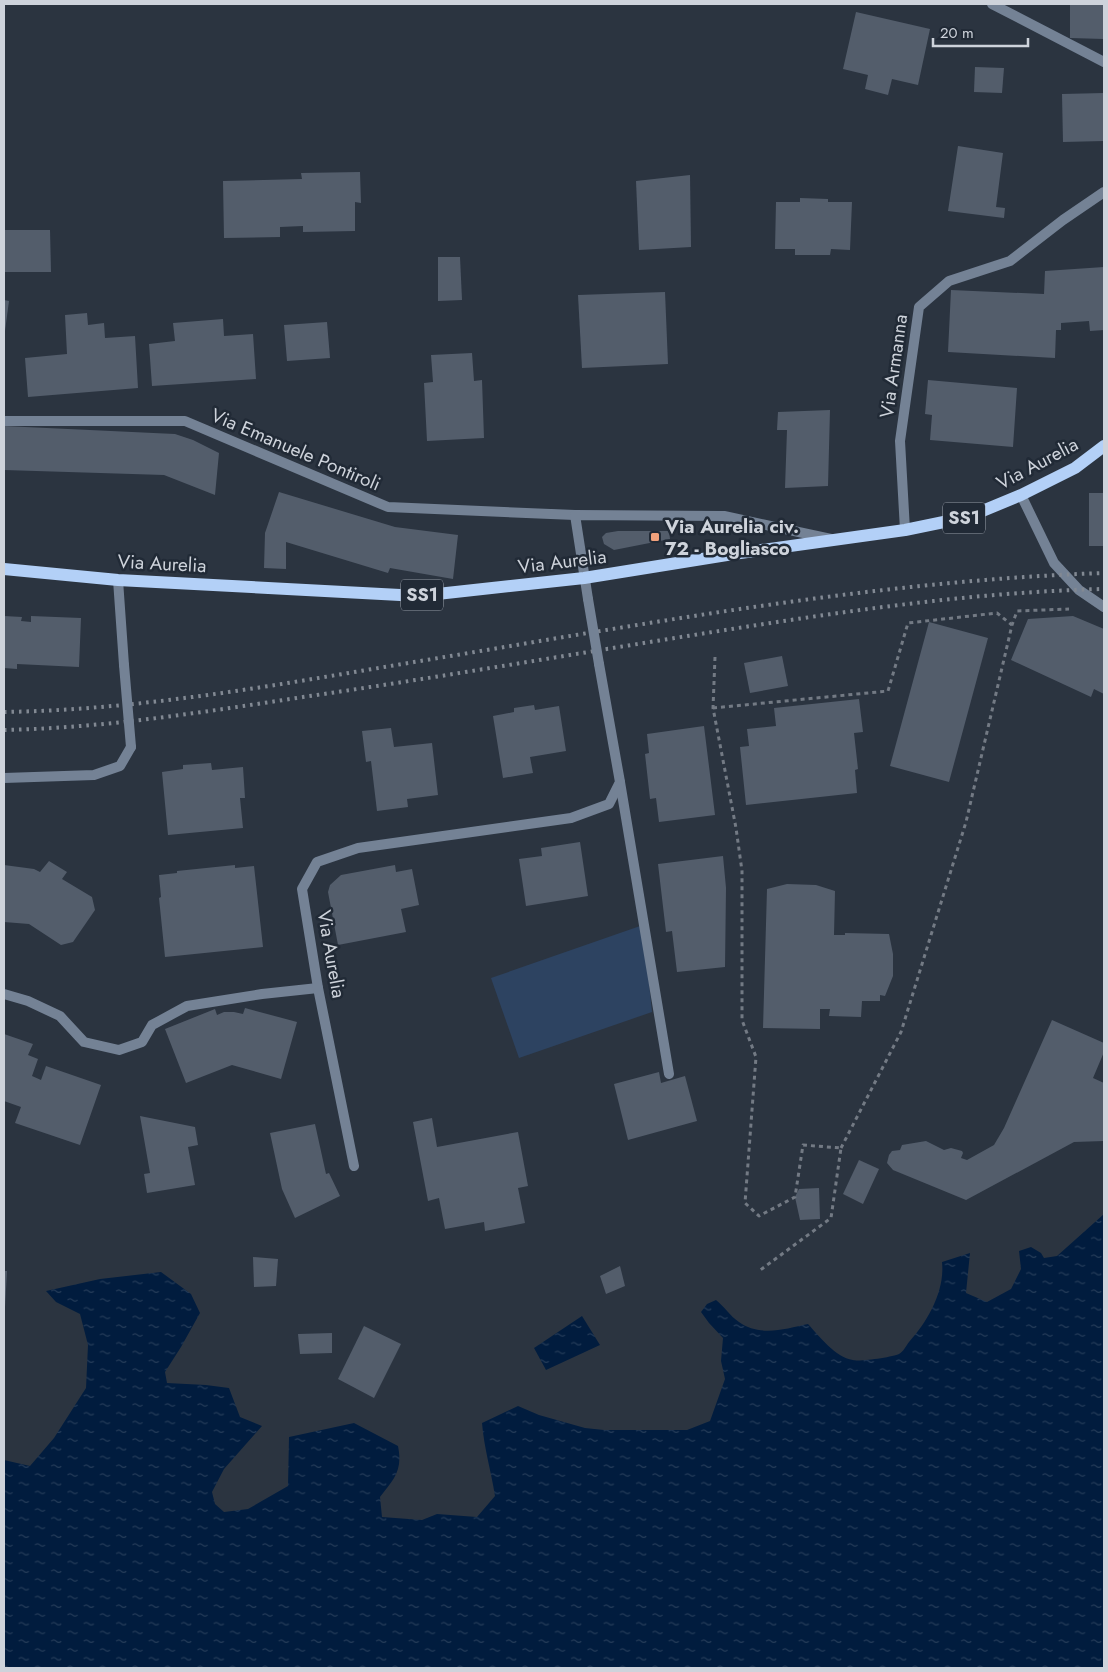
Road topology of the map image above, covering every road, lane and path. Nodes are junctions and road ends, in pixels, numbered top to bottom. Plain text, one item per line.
1 (992, 4) edge
2 (1104, 62) edge
3 (1104, 192) edge
4 (4, 421) edge
5 (1104, 446) edge
6 (1021, 495) junction
7 (574, 515) junction
8 (905, 530) junction
9 (836, 540) junction
10 (4, 569) edge
11 (584, 578) junction
12 (118, 580) junction
13 (1104, 607) edge
14 (1075, 609) dead end
15 (1012, 625) junction
16 (715, 657) dead end
17 (714, 708) junction
18 (4, 778) edge
19 (620, 782) junction
20 (318, 988) junction
21 (4, 994) edge
22 (669, 1074) dead end
23 (841, 1148) junction
24 (354, 1166) dead end
25 (759, 1271) dead end

1 - 2 street
3 - 8 street, Via Armanna
4 - 7 street, Via Emanuele Pontiroli
5 - 6 main road, Via Aurelia / SS1
6 - 8 main road, Via Aurelia / SS1
6 - 13 street
7 - 9 street, Via Emanuele Pontiroli
7 - 11 street
8 - 9 main road, Via Aurelia / SS1
9 - 11 main road, Via Aurelia / SS1
10 - 12 main road, Via Aurelia / SS1
11 - 12 main road, Via Aurelia / SS1
11 - 19 street, bridge
12 - 18 street, bridge
14 - 15 path
15 - 17 path
15 - 23 path
16 - 17 path
17 - 23 path
19 - 20 street, Via Aurelia
19 - 22 street
20 - 21 street
20 - 24 street, Via Aurelia
23 - 25 path

